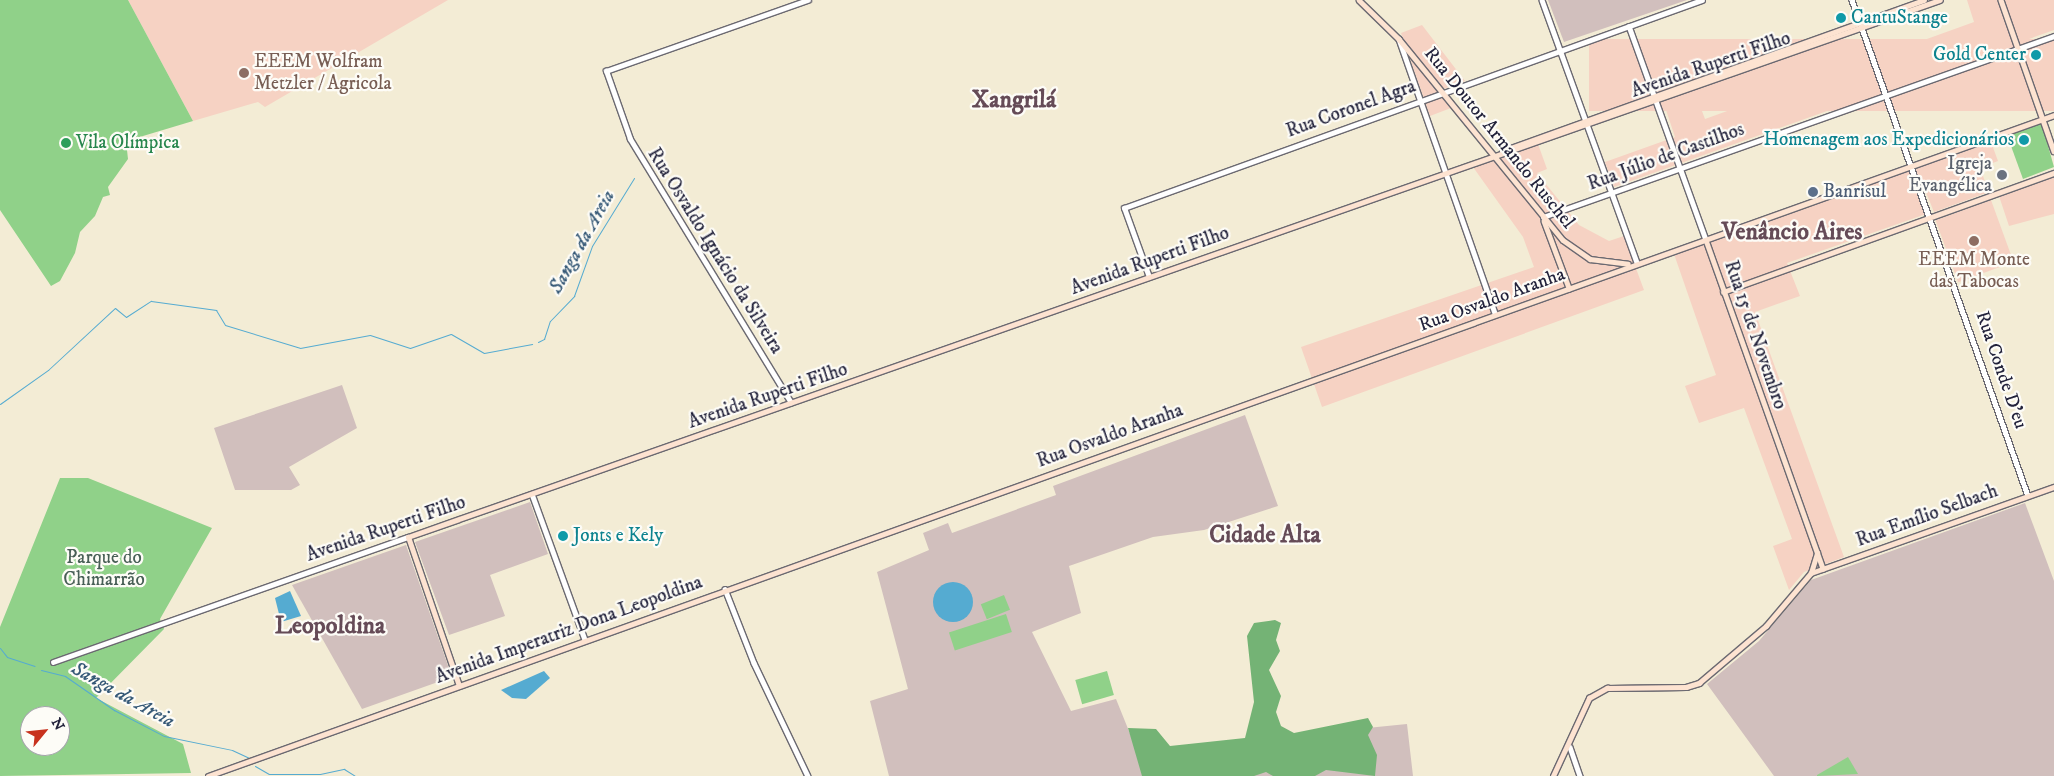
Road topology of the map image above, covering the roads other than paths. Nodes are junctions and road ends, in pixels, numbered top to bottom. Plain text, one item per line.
1 (808, 0) edge
2 (1359, 0) edge
3 (1542, 0) edge
4 (1702, 0) edge
5 (1852, 0) edge
6 (1924, 0) edge
7 (1940, 0) edge
8 (2001, 0) edge
9 (1861, 25) junction
10 (1630, 26) junction
11 (2054, 36) edge
12 (1399, 39) junction
13 (2018, 49) junction
14 (1561, 50) junction
15 (1443, 93) junction
16 (1886, 94) junction
17 (1654, 98) junction
18 (1420, 101) junction
19 (2054, 115) edge
20 (2043, 119) junction
21 (1587, 122) junction
22 (2054, 151) edge
23 (1492, 156) junction
24 (1910, 167) junction
25 (1680, 169) junction
26 (1445, 172) junction
27 (2054, 173) edge
28 (1612, 193) junction
29 (1543, 217) junction
30 (1930, 218) junction
31 (1706, 240) junction
32 (1611, 264) junction
33 (1634, 264) junction
34 (1613, 272) junction
35 (1149, 278) junction
36 (1569, 288) junction
37 (1724, 292) junction
38 (1495, 313) junction
39 (791, 403) junction
40 (2054, 487) edge
41 (532, 494) junction
42 (2028, 496) junction
43 (940, 513) joint
44 (408, 537) junction
45 (1817, 553) junction
46 (1823, 569) junction
47 (1811, 573) junction
48 (726, 590) junction
49 (585, 640) junction
50 (53, 662) dead end
51 (459, 686) junction
52 (1570, 747) junction
53 (208, 776) edge
54 (808, 776) edge
55 (1553, 776) edge
56 (1580, 776) edge

1 - 39 street, Rua Osvaldo Ignácio da Silveira
2 - 12 main road, Rua Doutor Armando Ruschel
3 - 14 street
4 - 10 street, Rua Coronel Agra
5 - 9 street, Rua Conde D'eu
6 - 9 main road, Avenida Ruperti Filho
7 - 9 main road, Avenida Ruperti Filho
8 - 13 main road
9 - 16 street, Rua Conde D'eu
9 - 17 main road, Avenida Ruperti Filho
10 - 14 street, Rua Coronel Agra
10 - 17 street, Rua 15 de Novembro
11 - 13 street, Rua Júlio de Castilhos
12 - 15 main road, Rua Doutor Armando Ruschel
12 - 18 street
13 - 16 street, Rua Júlio de Castilhos
13 - 20 main road
14 - 15 street, Rua Coronel Agra
14 - 21 street
15 - 18 street, Rua Coronel Agra
15 - 23 main road, Rua Doutor Armando Ruschel
16 - 24 street, Rua Conde D'eu
16 - 25 street, Rua Júlio de Castilhos
17 - 21 main road, Avenida Ruperti Filho
17 - 25 street, Rua 15 de Novembro
18 - 26 street
18 - 35 street, Rua Coronel Agra
19 - 20 main road, Rua Osvaldo Aranha
20 - 22 main road
20 - 24 main road, Rua Osvaldo Aranha
21 - 23 main road, Avenida Ruperti Filho
21 - 28 street
23 - 26 main road, Avenida Ruperti Filho
23 - 29 main road, Rua Doutor Armando Ruschel
24 - 30 street, Rua Conde D'eu
24 - 31 main road, Rua Osvaldo Aranha
25 - 28 street, Rua Júlio de Castilhos
25 - 31 street, Rua 15 de Novembro
26 - 35 main road, Avenida Ruperti Filho
26 - 38 street
27 - 30 main road
28 - 29 street, Rua Júlio de Castilhos
28 - 33 street
29 - 32 main road, Rua Doutor Armando Ruschel
29 - 36 main road
30 - 37 main road
30 - 42 street, Rua Conde D'eu
31 - 33 main road, Rua Osvaldo Aranha
31 - 37 main road, Rua 15 de Novembro
32 - 33 main road, Rua Doutor Armando Ruschel
32 - 34 main road
33 - 34 main road, Rua Osvaldo Aranha
34 - 36 main road, Rua Osvaldo Aranha
35 - 39 main road, Avenida Ruperti Filho
36 - 38 main road, Rua Osvaldo Aranha
37 - 45 main road, Rua 15 de Novembro
38 - 43 main road, Rua Osvaldo Aranha
39 - 41 main road, Avenida Ruperti Filho
40 - 42 main road, Rua Emílio Selbach
41 - 44 main road, Avenida Ruperti Filho
41 - 49 street
42 - 46 main road, Rua Emílio Selbach
43 - 48 main road, Avenida Imperatriz Dona Leopoldina
44 - 50 street, Avenida Ruperti Filho
44 - 51 main road
45 - 46 main road, Rua 15 de Novembro
45 - 47 main road
46 - 47 main road, Rua Emílio Selbach
47 - 52 main road
48 - 49 main road, Avenida Imperatriz Dona Leopoldina
48 - 54 street
49 - 51 main road, Avenida Imperatriz Dona Leopoldina
51 - 53 main road, Avenida Imperatriz Dona Leopoldina
52 - 55 main road
52 - 56 street

